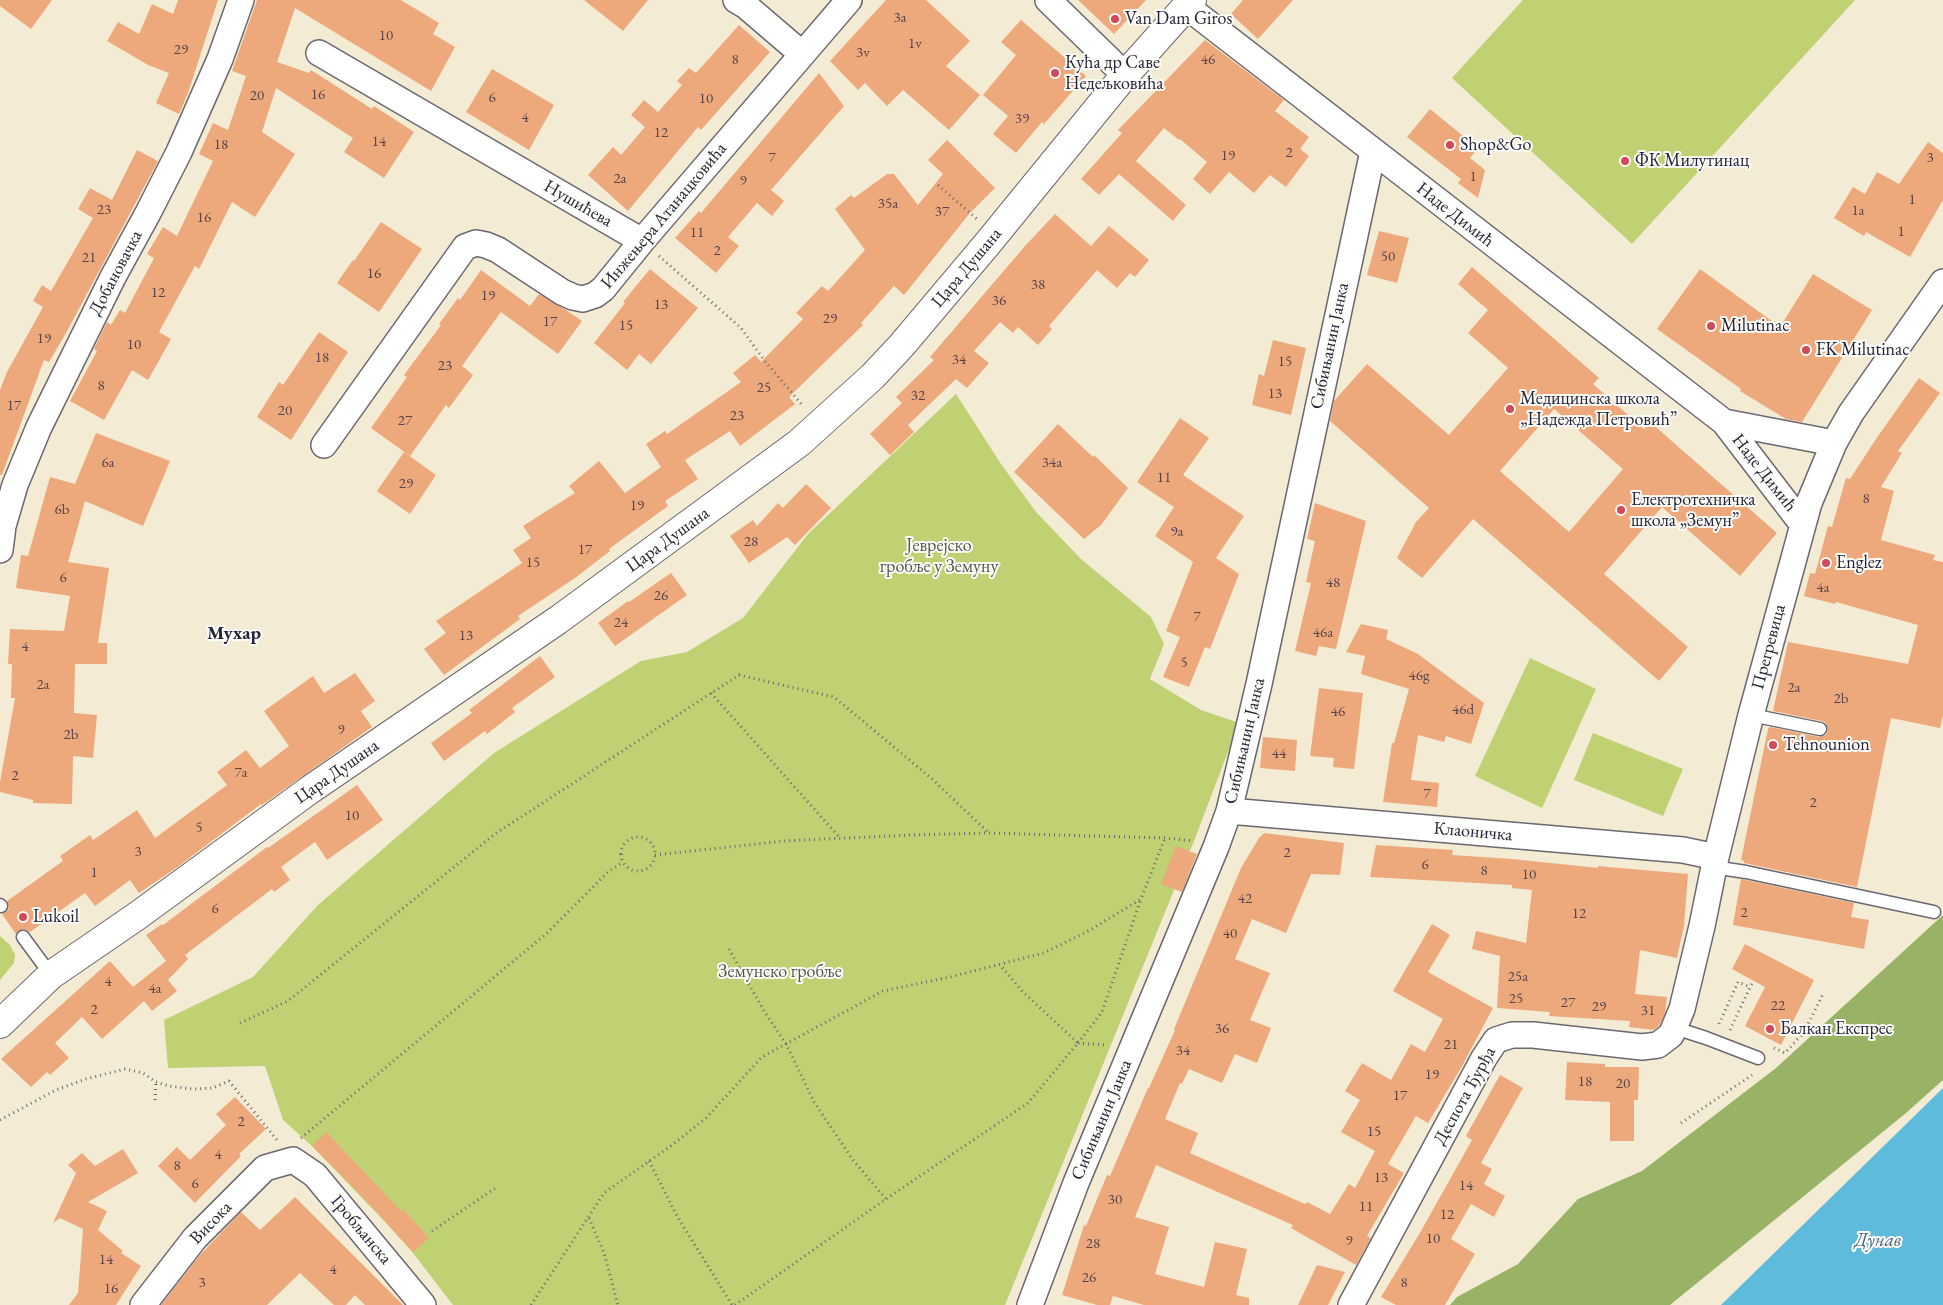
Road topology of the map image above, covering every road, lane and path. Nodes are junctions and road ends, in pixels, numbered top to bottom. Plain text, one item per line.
1 (241, 0) edge
2 (736, 0) edge
3 (849, 0) edge
4 (1048, 0) edge
5 (1189, 3) edge
6 (319, 53) dead end
7 (802, 54) junction
8 (1124, 76) junction
9 (1372, 151) junction
10 (938, 184) dead end
11 (980, 221) dead end
12 (642, 241) junction
13 (1943, 282) edge
14 (1724, 422) junction
15 (819, 424) junction
16 (1834, 443) junction
17 (324, 445) dead end
18 (1803, 525) junction
19 (0, 550) edge
20 (711, 693) junction
21 (1750, 714) junction
22 (1820, 729) dead end
23 (1229, 811) junction
24 (989, 833) junction
25 (840, 838) junction
26 (1165, 838) junction
27 (1216, 847) junction
28 (655, 855) junction
29 (624, 862) junction
30 (1715, 862) junction
31 (1141, 899) junction
32 (1934, 912) dead end
33 (23, 937) dead end
34 (729, 949) dead end
35 (1000, 964) junction
36 (51, 975) junction
37 (1753, 980) dead end
38 (1750, 987) junction
39 (1823, 994) dead end
40 (240, 1023) dead end
41 (0, 1024) edge
42 (1718, 1025) dead end
43 (1670, 1034) junction
44 (1078, 1043) junction
45 (786, 1044) junction
46 (1724, 1044) junction
47 (1754, 1056) junction
48 (156, 1082) junction
49 (155, 1100) dead end
50 (0, 1120) edge
51 (1680, 1122) dead end
52 (293, 1160) junction
53 (649, 1161) junction
54 (497, 1187) dead end
55 (886, 1199) junction
56 (588, 1218) junction
57 (432, 1231) dead end
58 (1037, 1304) edge
59 (143, 1305) edge
60 (423, 1305) edge
61 (531, 1305) edge
62 (618, 1305) edge
63 (733, 1305) edge
64 (1352, 1305) edge

1 - 19 street, Добановачка
2 - 7 street
3 - 7 street, Инжењера Атанацковића
4 - 8 street
5 - 8 main road, Цара Душана
5 - 9 street, Наде Димић
6 - 12 street, Нушићева
7 - 12 street, Инжењера Атанацковића
8 - 15 main road, Цара Душана
9 - 14 street, Наде Димић
9 - 23 street, Сибињанин Јанка
10 - 11 path
12 - 15 path
12 - 17 street, Инжењера Атанацковића
13 - 16 street, Прегревица
14 - 16 street, Наде Димић
14 - 18 street, Наде Димић
15 - 36 main road, Цара Душана
16 - 18 street, Прегревица
18 - 21 street, Прегревица
20 - 24 path
20 - 25 path
20 - 40 path
21 - 22 lane
21 - 30 street, Прегревица
23 - 27 street, Сибињанин Јанка
23 - 30 street, Клаоничка
24 - 25 path
24 - 26 path
25 - 28 path
26 - 27 path
26 - 31 path
27 - 58 street, Сибињанин Јанка
28 - 29 path
28 - 29 path
29 - 52 path
30 - 32 lane
30 - 43 street, Прегревица
31 - 35 path
31 - 44 path
33 - 36 lane
34 - 45 path
35 - 44 path
35 - 45 path
36 - 41 main road, Цара Душана
37 - 38 path
38 - 42 path
38 - 46 path
39 - 47 path
43 - 46 lane
43 - 64 street, Деспота Ђурђа
44 - 55 path
45 - 53 path
45 - 55 path
46 - 47 lane
47 - 51 path
48 - 49 path
48 - 50 path
48 - 52 path
52 - 59 street, Висока
52 - 60 street, Гробљанска
53 - 56 path
53 - 63 path
54 - 57 path
55 - 63 path
56 - 61 path
56 - 62 path

